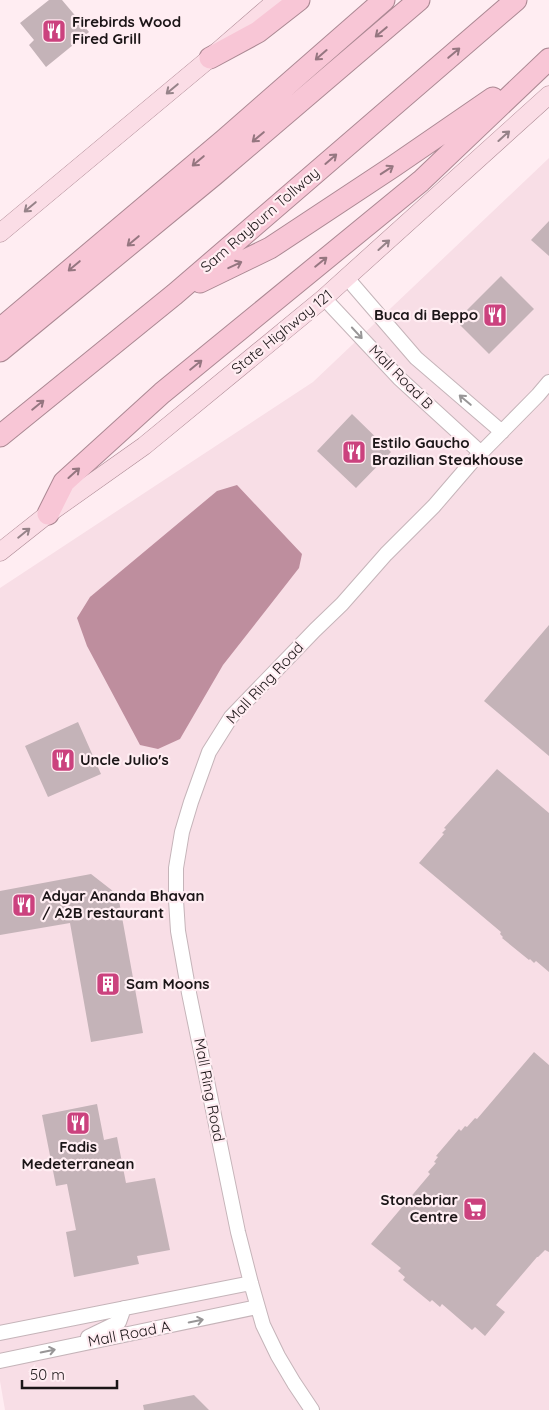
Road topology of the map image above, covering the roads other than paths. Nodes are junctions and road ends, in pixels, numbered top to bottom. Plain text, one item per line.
1 (277, 0) edge
2 (299, 0) edge
3 (384, 0) edge
4 (419, 0) edge
5 (516, 0) edge
6 (210, 58) junction
7 (549, 58) edge
8 (549, 96) edge
9 (0, 232) edge
10 (348, 278) junction
11 (175, 294) junction
12 (324, 298) junction
13 (0, 329) edge
14 (0, 352) edge
15 (549, 382) edge
16 (502, 432) junction
17 (0, 436) edge
18 (481, 453) junction
19 (48, 514) junction
20 (0, 552) edge
21 (250, 1283) junction
22 (124, 1308) junction
23 (258, 1308) junction
24 (0, 1333) edge
25 (71, 1346) junction
26 (0, 1361) edge
27 (312, 1410) edge

1 - 6 main road
2 - 6 highway
3 -> 13 highway
4 -> 14 highway
11 -> 5 highway, Sam Rayburn Tollway
6 -> 9 main road
11 -> 7 highway
19 -> 7 highway
10 -> 8 main road, State Highway 121
10 - 12 main road, State Highway 121
16 -> 10 street, Mall Road B
17 -> 11 highway, Sam Rayburn Tollway
12 -> 18 street, Mall Road B
12 - 19 main road, State Highway 121
15 - 16 street, Mall Ring Road
16 - 18 street, Mall Ring Road
18 - 21 street, Mall Ring Road
20 -> 19 main road, State Highway 121
21 - 22 street, Mall Road A
21 - 23 street, Mall Ring Road
22 - 24 street, Mall Road A
22 - 25 street
25 -> 23 street, Mall Road A
23 - 27 street, Mall Ring Road
26 -> 25 street, Mall Road A

